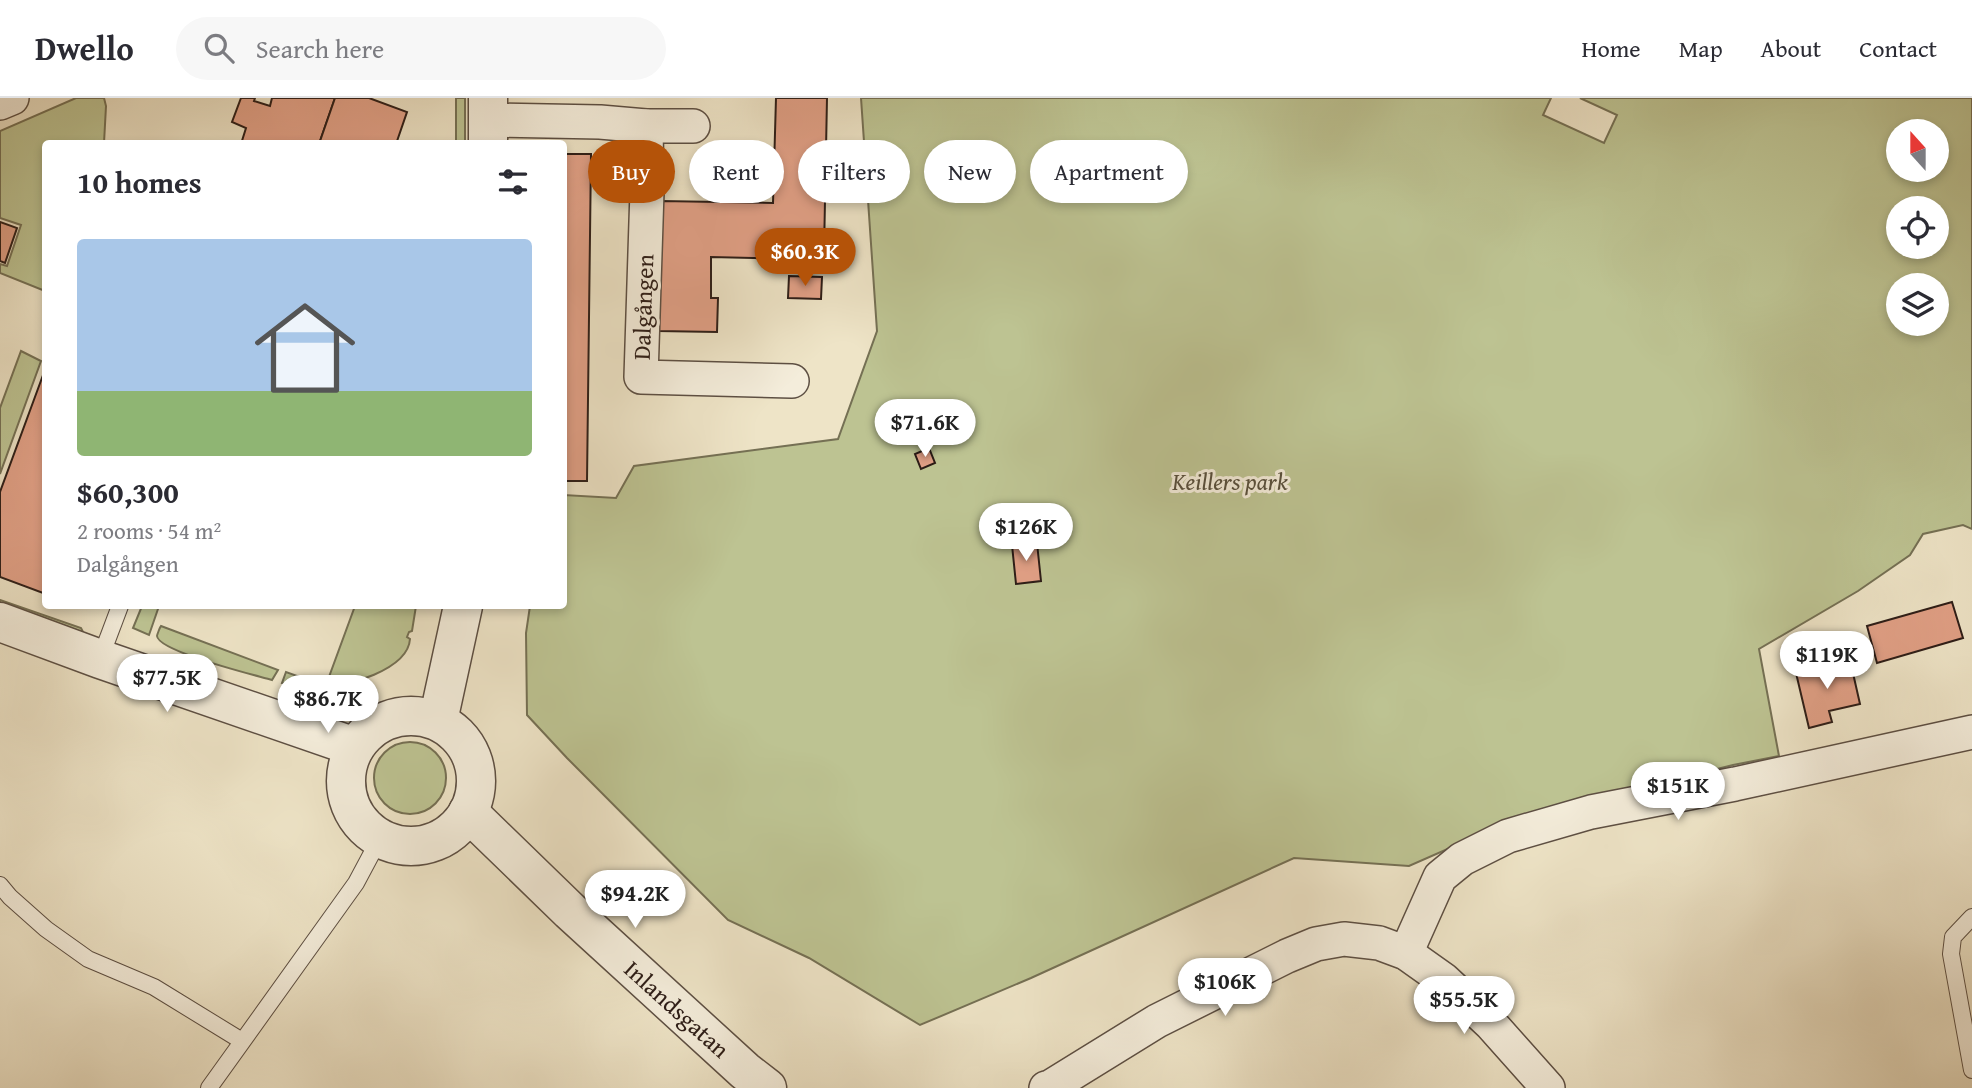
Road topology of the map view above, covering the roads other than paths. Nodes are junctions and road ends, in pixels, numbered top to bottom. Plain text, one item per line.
1 (12, 98) edge
2 (0, 103) edge
3 (488, 120) edge
4 (646, 126) junction
5 (693, 126) dead end
6 (792, 381) dead end
7 (119, 609) edge
8 (462, 609) edge
9 (0, 622) edge
10 (100, 659) junction
11 (438, 722) junction
12 (1972, 732) edge
13 (355, 747) junction
14 (468, 812) junction
15 (380, 838) junction
16 (0, 885) edge
17 (1972, 917) edge
18 (1406, 953) junction
19 (242, 1041) junction
20 (1972, 1070) edge
21 (209, 1088) edge
22 (767, 1088) edge
23 (1049, 1088) edge
24 (1548, 1088) edge

1 - 2 street
3 - 4 street
4 - 5 street
4 - 6 street, Dalgången
7 - 10 lane
8 - 11 street
9 - 10 street
10 - 13 street
11 - 13 street
11 - 14 street
12 - 18 street
13 - 15 street
14 - 15 street
14 - 22 street, Inlandsgatan
15 - 19 lane
16 - 19 lane
17 - 20 lane
18 - 23 street
18 - 24 street
19 - 21 lane

